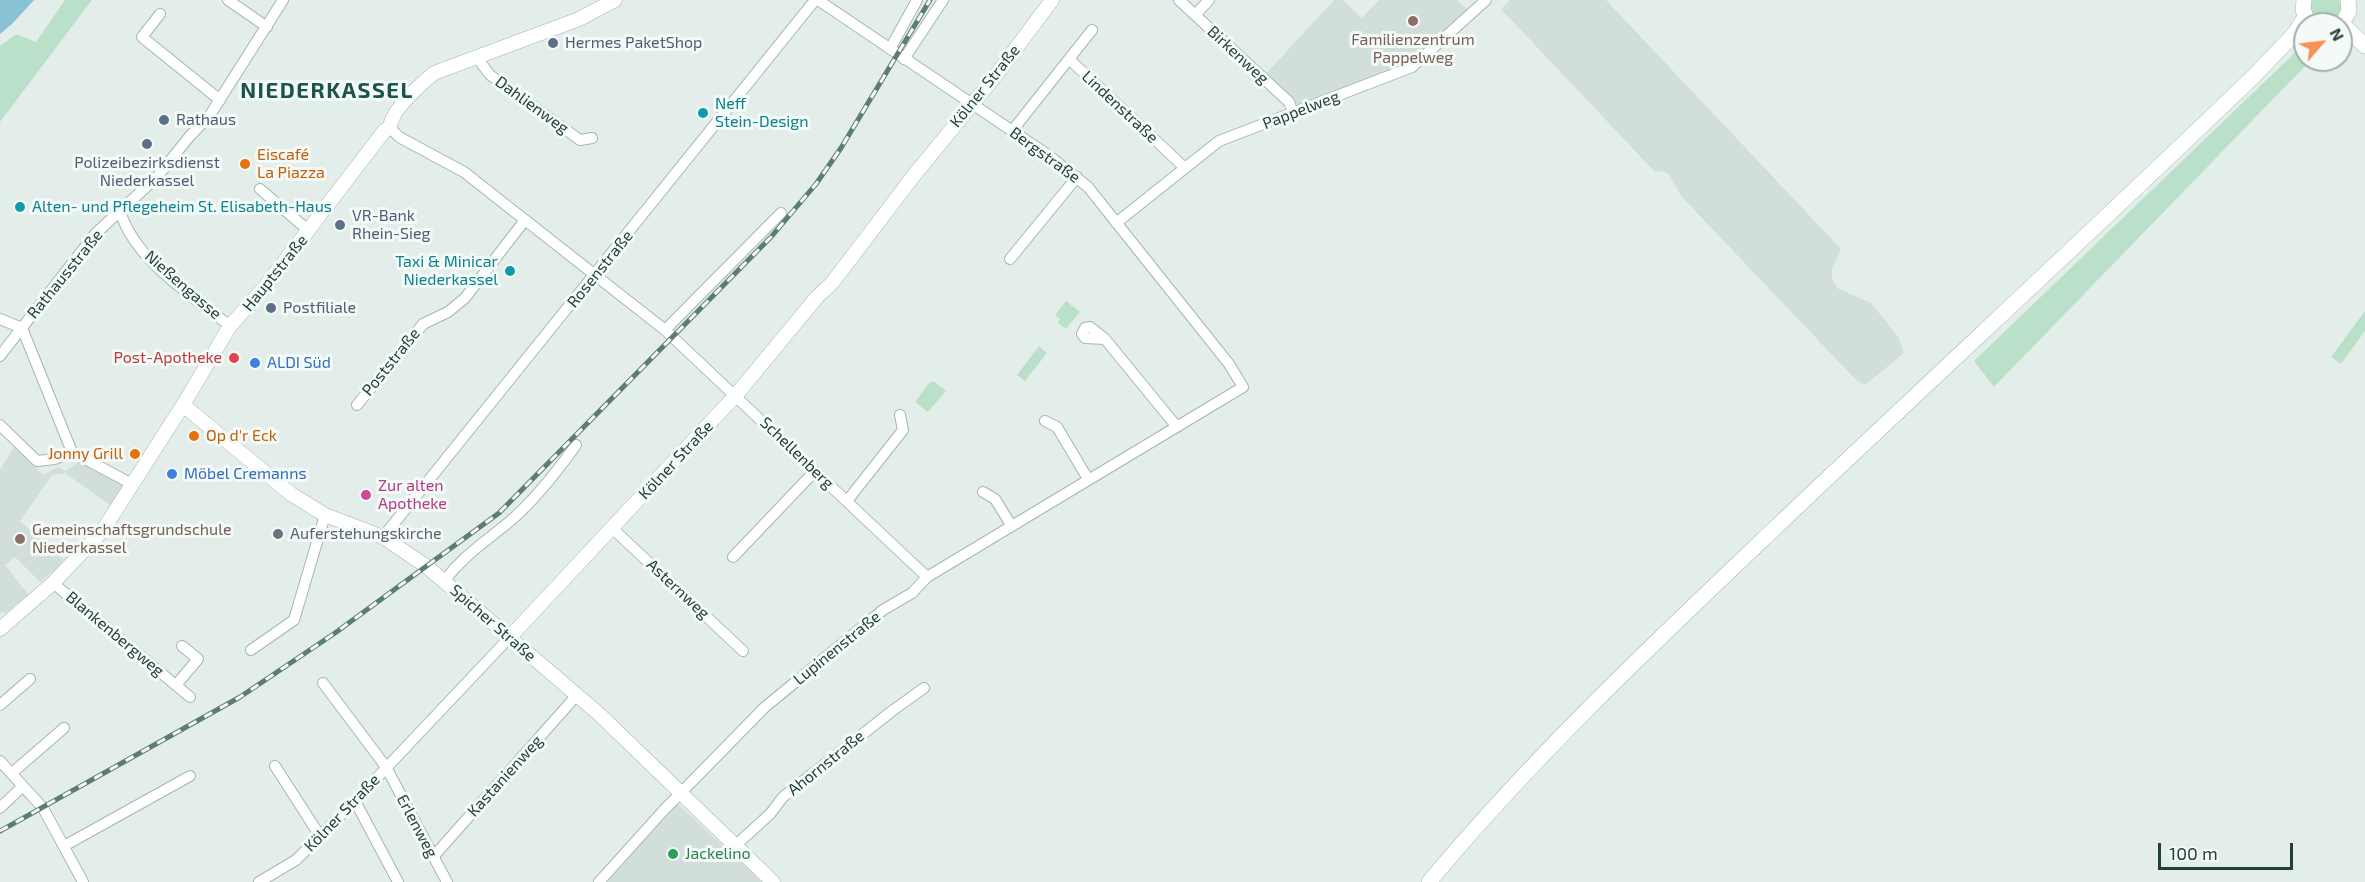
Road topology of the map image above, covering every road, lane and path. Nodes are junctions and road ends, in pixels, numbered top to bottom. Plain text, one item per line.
1 (228, 0) edge
2 (283, 0) edge
3 (615, 0) edge
4 (817, 0) edge
5 (917, 0) edge
6 (943, 0) edge
7 (1052, 0) edge
8 (1179, 0) edge
9 (1209, 0) edge
10 (1486, 0) edge
11 (160, 14) dead end
12 (1195, 15) junction
13 (267, 27) junction
14 (1092, 30) dead end
15 (2293, 35) edge
16 (2353, 35) edge
17 (2293, 44) edge
18 (2365, 46) edge
19 (890, 49) junction
20 (478, 59) junction
21 (904, 59) junction
22 (1069, 59) junction
23 (2255, 75) junction
24 (220, 100) junction
25 (972, 104) junction
26 (1293, 113) junction
27 (390, 128) junction
28 (1012, 131) junction
29 (592, 138) dead end
30 (1185, 168) junction
31 (1077, 177) junction
32 (260, 189) dead end
33 (120, 211) junction
34 (781, 213) dead end
35 (525, 220) junction
36 (1116, 223) junction
37 (309, 231) junction
38 (1010, 259) dead end
39 (594, 275) junction
40 (0, 319) edge
41 (230, 326) junction
42 (21, 328) junction
43 (665, 330) junction
44 (1105, 339) dead end
45 (0, 356) edge
46 (736, 395) junction
47 (183, 405) junction
48 (357, 405) dead end
49 (1209, 407) joint
50 (900, 415) dead end
51 (1045, 421) dead end
52 (0, 425) edge
53 (1177, 427) junction
54 (576, 446) dead end
55 (72, 452) junction
56 (815, 471) junction
57 (1088, 479) junction
58 (132, 484) junction
59 (983, 492) dead end
60 (847, 501) junction
61 (325, 515) junction
62 (1011, 525) junction
63 (612, 528) junction
64 (383, 537) junction
65 (733, 557) dead end
66 (927, 577) junction
67 (444, 581) junction
68 (53, 583) junction
69 (0, 629) edge
70 (509, 638) junction
71 (182, 646) dead end
72 (251, 650) dead end
73 (743, 651) dead end
74 (30, 679) dead end
75 (323, 682) dead end
76 (176, 685) junction
77 (924, 688) dead end
78 (577, 695) junction
79 (190, 697) dead end
80 (0, 705) edge
81 (64, 728) dead end
82 (0, 761) edge
83 (275, 766) dead end
84 (386, 767) junction
85 (12, 773) junction
86 (190, 776) dead end
87 (23, 786) junction
88 (680, 793) junction
89 (356, 801) junction
90 (0, 808) edge
91 (320, 836) junction
92 (736, 845) junction
93 (64, 846) junction
94 (434, 856) junction
95 (272, 880) edge
96 (83, 882) edge
97 (259, 882) edge
98 (398, 882) edge
99 (447, 882) edge
100 (599, 882) edge
101 (773, 882) edge
102 (1429, 882) edge

1 - 13 street
2 - 13 street, Rathausstraße
3 - 20 street, Hauptstraße
4 - 19 street, Bergstraße
4 - 39 street, Rosenstraße
5 - 19 street
6 - 21 street
7 - 25 street, Kölner Straße
8 - 12 street, Birkenweg
9 - 12 street
10 - 26 street, Pappelweg
11 - 24 street
12 - 26 street, Birkenweg
13 - 24 street, Rathausstraße
14 - 22 street
15 - 23 main road
16 - 18 main road
17 - 23 main road
19 - 21 street, Bergstraße
20 - 27 street, Hauptstraße
20 - 29 street, Dahlienweg
21 - 25 street, Bergstraße
22 - 28 street, Lindenstraße
22 - 30 street, Lindenstraße
23 - 102 main road
24 - 33 street, Rathausstraße
25 - 28 street, Bergstraße
25 - 46 street, Kölner Straße
26 - 30 street, Pappelweg
27 - 35 street, Schellenberg
27 - 37 street, Hauptstraße
28 - 31 street, Bergstraße
30 - 36 street, Pappelweg
31 - 36 street, Bergstraße
31 - 38 street
32 - 37 street
33 - 41 street, Nießengasse
33 - 42 street, Rathausstraße
34 - 43 street
35 - 39 street, Schellenberg
35 - 48 street, Poststraße
36 - 49 street, Bergstraße
37 - 41 street, Hauptstraße
39 - 43 street, Schellenberg
39 - 64 street, Rosenstraße
40 - 42 street
41 - 47 street, Hauptstraße
42 - 45 street, Rathausstraße
42 - 55 street
43 - 46 street, Schellenberg
44 - 53 street
46 - 56 street, Schellenberg
46 - 63 street, Kölner Straße
47 - 58 street, Hauptstraße
47 - 61 street, Spicher Straße
49 - 53 street, Lupinenstraße
50 - 60 street
51 - 57 street
52 - 55 street
53 - 57 street, Lupinenstraße
54 - 67 street
55 - 58 street
56 - 60 street, Schellenberg
56 - 65 street
57 - 62 street, Lupinenstraße
58 - 68 street, Hauptstraße
59 - 62 street
60 - 66 street, Schellenberg
61 - 64 street, Spicher Straße
61 - 72 street
62 - 66 street, Lupinenstraße
63 - 70 street, Kölner Straße
63 - 73 street, Asternweg
64 - 67 street, Spicher Straße
66 - 88 street, Lupinenstraße
67 - 70 street, Spicher Straße
68 - 69 street, Hauptstraße
68 - 76 street, Blankenbergweg
70 - 78 street, Spicher Straße
70 - 84 street, Kölner Straße
71 - 76 street, Blankenbergweg
74 - 80 street
75 - 84 street, Erlenweg
76 - 79 street, Blankenbergweg
77 - 92 street, Ahornstraße
78 - 88 street, Spicher Straße
78 - 94 street, Kastanienweg
81 - 85 street
82 - 85 street
83 - 91 street
84 - 89 street, Kölner Straße
84 - 94 street, Erlenweg
85 - 87 street
86 - 93 street
87 - 90 street
87 - 93 street
88 - 92 street, Spicher Straße
88 - 100 street, Lupinenstraße
89 - 91 street, Kölner Straße
89 - 98 street
91 - 95 street, Kölner Straße
92 - 101 street, Spicher Straße
93 - 96 street
94 - 99 street, Erlenweg
95 - 97 street, Kölner Straße

